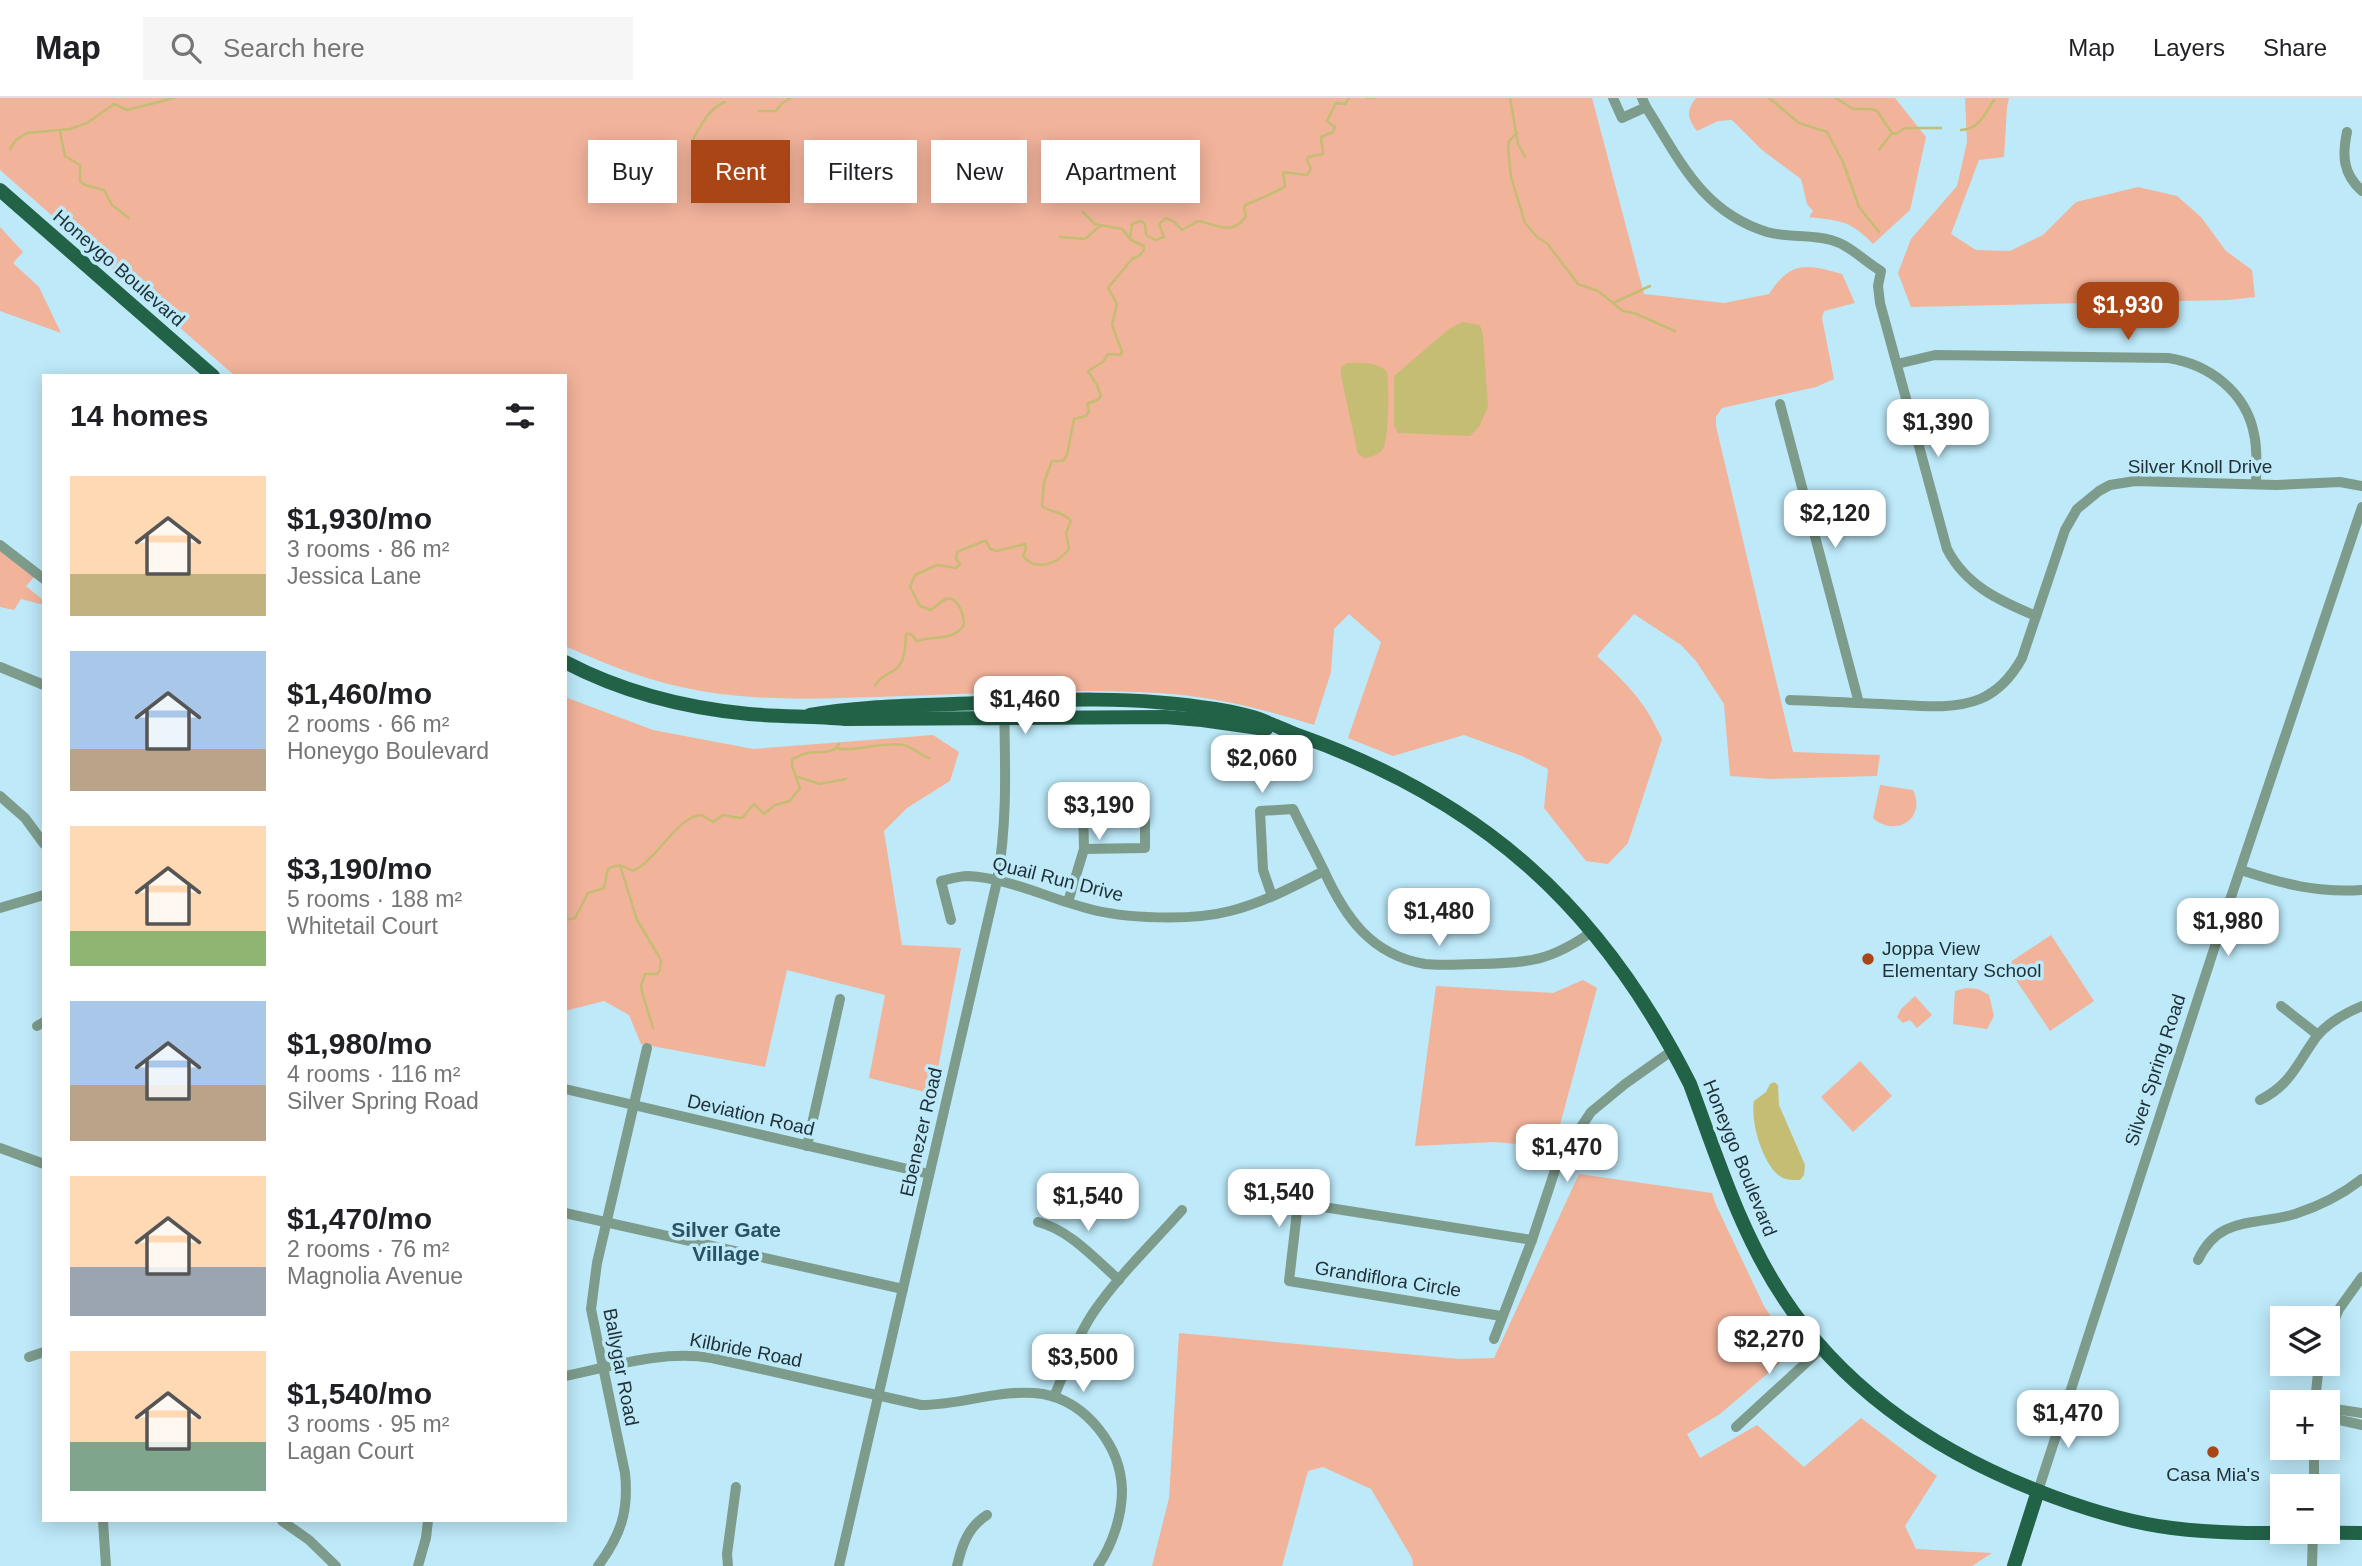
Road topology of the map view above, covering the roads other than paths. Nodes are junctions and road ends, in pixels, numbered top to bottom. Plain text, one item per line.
1 (1613, 98) edge
2 (1644, 102) edge
3 (2347, 132) dead end
4 (0, 190) edge
5 (2362, 191) edge
6 (1896, 364) junction
7 (211, 374) edge
8 (1780, 404) dead end
9 (2256, 484) junction
10 (2362, 486) edge
11 (2362, 508) edge
12 (0, 545) edge
13 (42, 577) edge
14 (2036, 616) junction
15 (567, 663) edge
16 (0, 667) edge
17 (42, 684) edge
18 (1790, 700) dead end
19 (1004, 702) junction
20 (1859, 703) junction
21 (810, 715) junction
22 (1004, 719) junction
23 (1292, 733) junction
24 (0, 796) edge
25 (42, 841) edge
26 (1084, 849) junction
27 (2241, 870) junction
28 (1324, 871) junction
29 (997, 881) junction
30 (2362, 890) edge
31 (42, 896) edge
32 (1272, 896) junction
33 (1068, 902) junction
34 (0, 908) edge
35 (951, 920) dead end
36 (1593, 931) junction
37 (840, 999) dead end
38 (2281, 1006) dead end
39 (2362, 1006) edge
40 (2318, 1035) junction
41 (647, 1048) dead end
42 (1673, 1050) junction
43 (567, 1089) edge
44 (2260, 1100) dead end
45 (634, 1105) junction
46 (807, 1146) junction
47 (0, 1148) edge
48 (42, 1163) edge
49 (929, 1174) junction
50 (2362, 1179) edge
51 (1182, 1210) dead end
52 (567, 1213) edge
53 (607, 1222) junction
54 (1038, 1222) dead end
55 (1532, 1240) junction
56 (2198, 1260) dead end
57 (2362, 1277) edge
58 (1119, 1280) junction
59 (903, 1289) junction
60 (2340, 1308) edge
61 (1501, 1316) junction
62 (1493, 1339) dead end
63 (1822, 1348) junction
64 (42, 1353) edge
65 (29, 1357) dead end
66 (602, 1368) junction
67 (567, 1376) edge
68 (878, 1397) junction
69 (1054, 1397) junction
70 (2340, 1410) edge
71 (2362, 1413) edge
72 (2340, 1420) edge
73 (2362, 1425) edge
74 (1736, 1427) dead end
75 (736, 1488) dead end
76 (2038, 1491) junction
77 (987, 1516) dead end
78 (103, 1522) edge
79 (284, 1522) edge
80 (428, 1522) edge
81 (2270, 1531) edge
82 (2340, 1533) edge
83 (2362, 1533) edge
84 (2313, 1544) edge
85 (106, 1566) edge
86 (336, 1566) edge
87 (418, 1566) edge
88 (598, 1566) edge
89 (728, 1566) edge
90 (839, 1566) edge
91 (957, 1566) edge
92 (1097, 1566) edge
93 (2014, 1566) edge
94 (2312, 1566) edge

1 - 2 street
2 - 6 street
3 - 5 street
4 - 7 main road, Honeygo Boulevard
6 - 9 street
6 - 14 street
8 - 20 street
9 - 10 street, Silver Knoll Drive
9 - 14 street, Silver Knoll Drive
11 - 27 street, Silver Spring Road
12 - 13 street
14 - 20 street, Silver Knoll Drive
15 - 21 main road, Honeygo Boulevard
16 - 17 street
18 - 20 street, Silver Knoll Drive
19 - 21 main road, Honeygo Boulevard
19 - 22 street, Ebenezer Road
19 - 23 main road, Honeygo Boulevard
21 - 22 main road, Honeygo Boulevard
22 - 23 main road, Honeygo Boulevard
22 - 29 street, Ebenezer Road
23 - 36 main road, Honeygo Boulevard
24 - 25 street
26 - 26 street
26 - 33 street
27 - 30 street
27 - 76 street, Silver Spring Road
28 - 32 street, Quail Run Drive
28 - 32 street
28 - 36 street
29 - 33 street, Quail Run Drive
29 - 35 street, Quail Run Drive
29 - 49 street, Ebenezer Road
31 - 34 street
32 - 33 street, Quail Run Drive
36 - 42 main road, Honeygo Boulevard
37 - 46 street
38 - 40 street
39 - 40 street
40 - 44 street
41 - 45 street, Ballygar Road
42 - 55 street
42 - 63 main road, Honeygo Boulevard
43 - 45 street, Deviation Road
45 - 46 street, Deviation Road
45 - 53 street, Ballygar Road
46 - 49 street, Deviation Road
47 - 48 street
49 - 59 street, Ebenezer Road
50 - 56 street
51 - 58 street
52 - 53 street
53 - 59 street
53 - 66 street, Ballygar Road
54 - 58 street
55 - 61 street
55 - 61 street, Grandiflora Circle
57 - 60 street
58 - 69 street
59 - 68 street, Ebenezer Road
61 - 62 street
63 - 74 street
63 - 76 main road, Honeygo Boulevard
64 - 65 street
66 - 67 street, Kilbride Road
66 - 68 street, Kilbride Road
66 - 88 street, Ballygar Road
68 - 69 street, Kilbride Road
68 - 90 street, Ebenezer Road
69 - 92 street
70 - 71 street
72 - 73 street
75 - 89 street
76 - 81 main road, Honeygo Boulevard
76 - 93 main road, Silver Spring Road
77 - 91 street
78 - 85 street
79 - 86 street
80 - 87 street
82 - 83 main road, Honeygo Boulevard
84 - 94 street

